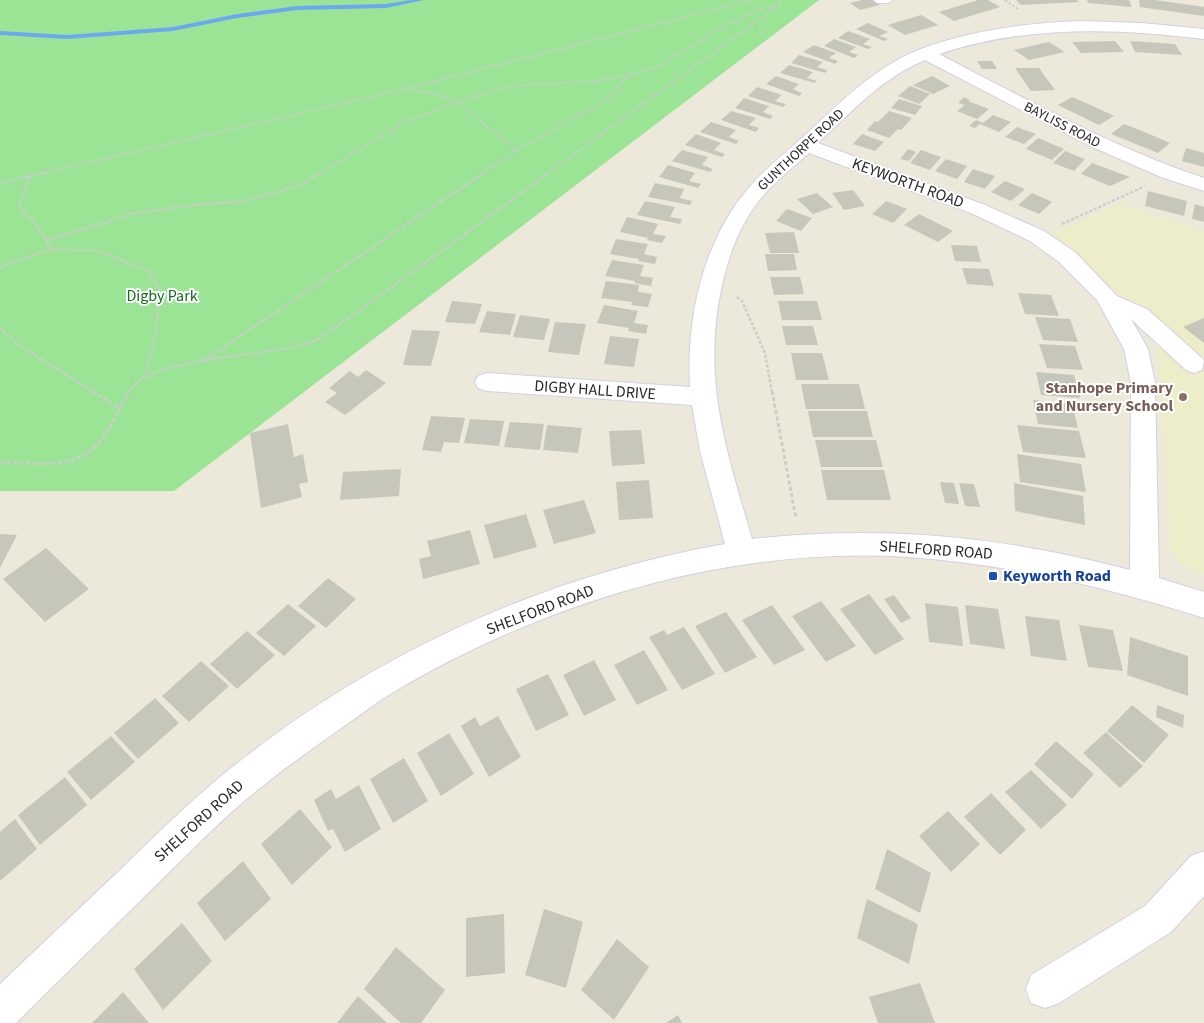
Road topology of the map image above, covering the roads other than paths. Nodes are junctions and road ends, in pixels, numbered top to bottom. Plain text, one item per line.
1 (1204, 34) edge
2 (925, 53) junction
3 (805, 145) junction
4 (1204, 185) edge
5 (1109, 301) junction
6 (1194, 364) dead end
7 (487, 382) dead end
8 (702, 397) junction
9 (742, 553) junction
10 (1146, 585) junction
11 (1204, 605) edge
12 (1204, 869) edge
13 (1045, 989) dead end
14 (0, 1011) edge

1 - 2 street, GUNTHORPE ROAD
2 - 3 street, GUNTHORPE ROAD
2 - 4 street, BAYLISS ROAD
3 - 5 street, KEYWORTH ROAD
3 - 8 street, GUNTHORPE ROAD
5 - 6 street
5 - 10 street, KEYWORTH ROAD
7 - 8 street, DIGBY HALL DRIVE
8 - 9 street, GUNTHORPE ROAD
9 - 10 street, SHELFORD ROAD
9 - 14 street, SHELFORD ROAD
10 - 11 street, SHELFORD ROAD
12 - 13 street

